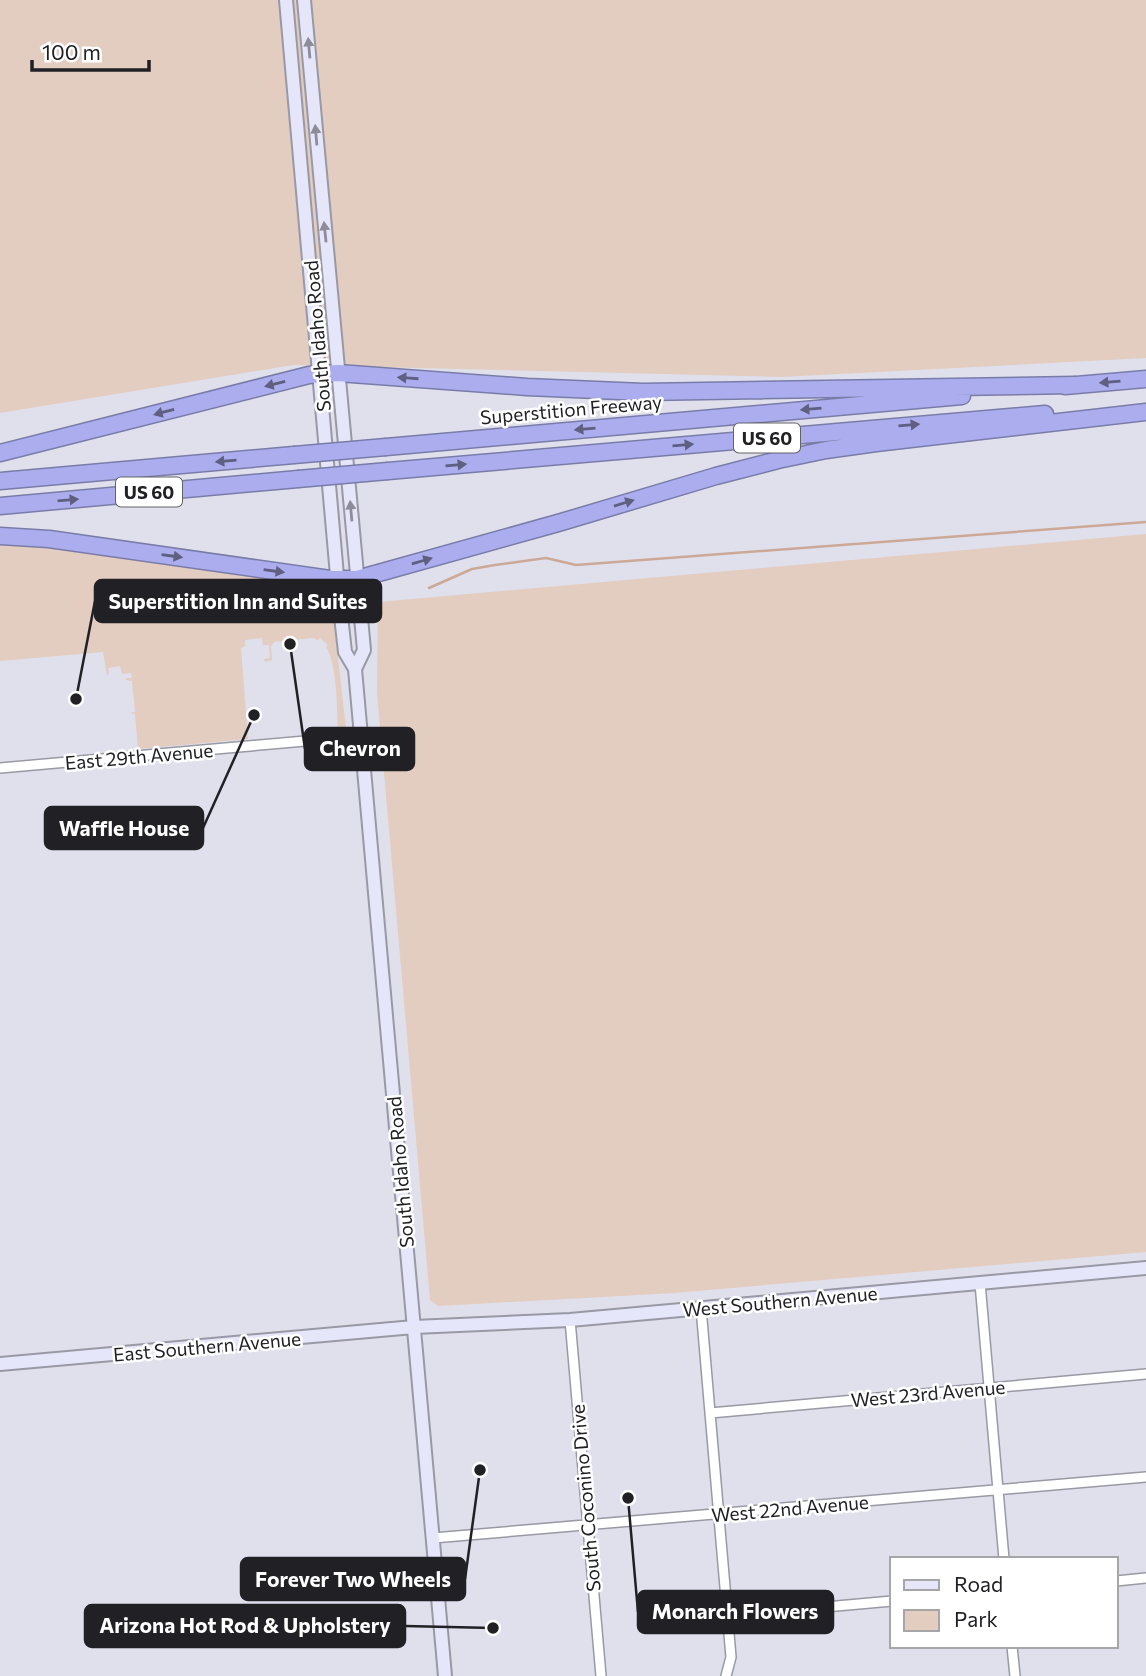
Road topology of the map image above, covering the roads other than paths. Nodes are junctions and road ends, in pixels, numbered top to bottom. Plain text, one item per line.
1 (286, 0) edge
2 (304, 0) edge
3 (338, 373) junction
4 (320, 374) junction
5 (1146, 379) edge
6 (1074, 385) junction
7 (1146, 405) edge
8 (1146, 412) edge
9 (0, 453) edge
10 (0, 481) edge
11 (0, 506) edge
12 (0, 536) edge
13 (338, 579) junction
14 (357, 579) junction
15 (355, 669) junction
16 (362, 736) junction
17 (0, 768) edge
18 (1146, 1268) edge
19 (980, 1283) junction
20 (701, 1308) junction
21 (570, 1320) junction
22 (414, 1327) junction
23 (0, 1364) edge
24 (1146, 1374) edge
25 (989, 1387) junction
26 (710, 1413) junction
27 (1146, 1477) edge
28 (999, 1490) junction
29 (719, 1515) junction
30 (588, 1526) junction
31 (433, 1538) junction
32 (1004, 1557) edge
33 (1146, 1578) edge
34 (1118, 1581) edge
35 (890, 1601) edge
36 (727, 1616) junction
37 (1012, 1648) edge
38 (445, 1676) edge
39 (601, 1676) edge
40 (726, 1676) edge
41 (1014, 1676) edge

1 - 4 main road, South Idaho Road
3 -> 2 main road, South Idaho Road
3 - 4 highway
6 -> 3 highway
14 -> 3 main road, South Idaho Road
4 -> 9 highway
4 - 13 main road, South Idaho Road
5 -> 6 highway, Superstition Freeway / US 60
6 -> 10 highway, Superstition Freeway / US 60, bridge
11 -> 7 highway, US 60, bridge
14 -> 8 highway
12 -> 13 highway
13 - 14 highway
13 - 15 main road, South Idaho Road
14 - 15 main road, South Idaho Road
15 - 16 main road, South Idaho Road
16 - 17 street, East 29th Avenue
16 - 22 main road, South Idaho Road
18 - 19 main road, West Southern Avenue
19 - 20 main road, West Southern Avenue
19 - 25 street
20 - 21 main road, West Southern Avenue
20 - 26 street
21 - 22 main road, West Southern Avenue
21 - 30 street, South Coconino Drive
22 - 23 main road, East Southern Avenue
22 - 31 main road, South Idaho Road
24 - 25 street, West 23rd Avenue
25 - 26 street, West 23rd Avenue
25 - 28 street
26 - 29 street
27 - 28 street, West 22nd Avenue
28 - 29 street, West 22nd Avenue
28 - 32 street
29 - 30 street, West 22nd Avenue
29 - 36 street
30 - 31 street, West 22nd Avenue
30 - 39 street, South Coconino Drive
31 - 38 main road, South Idaho Road
33 - 34 street
35 - 36 street
36 - 40 street
37 - 41 street

